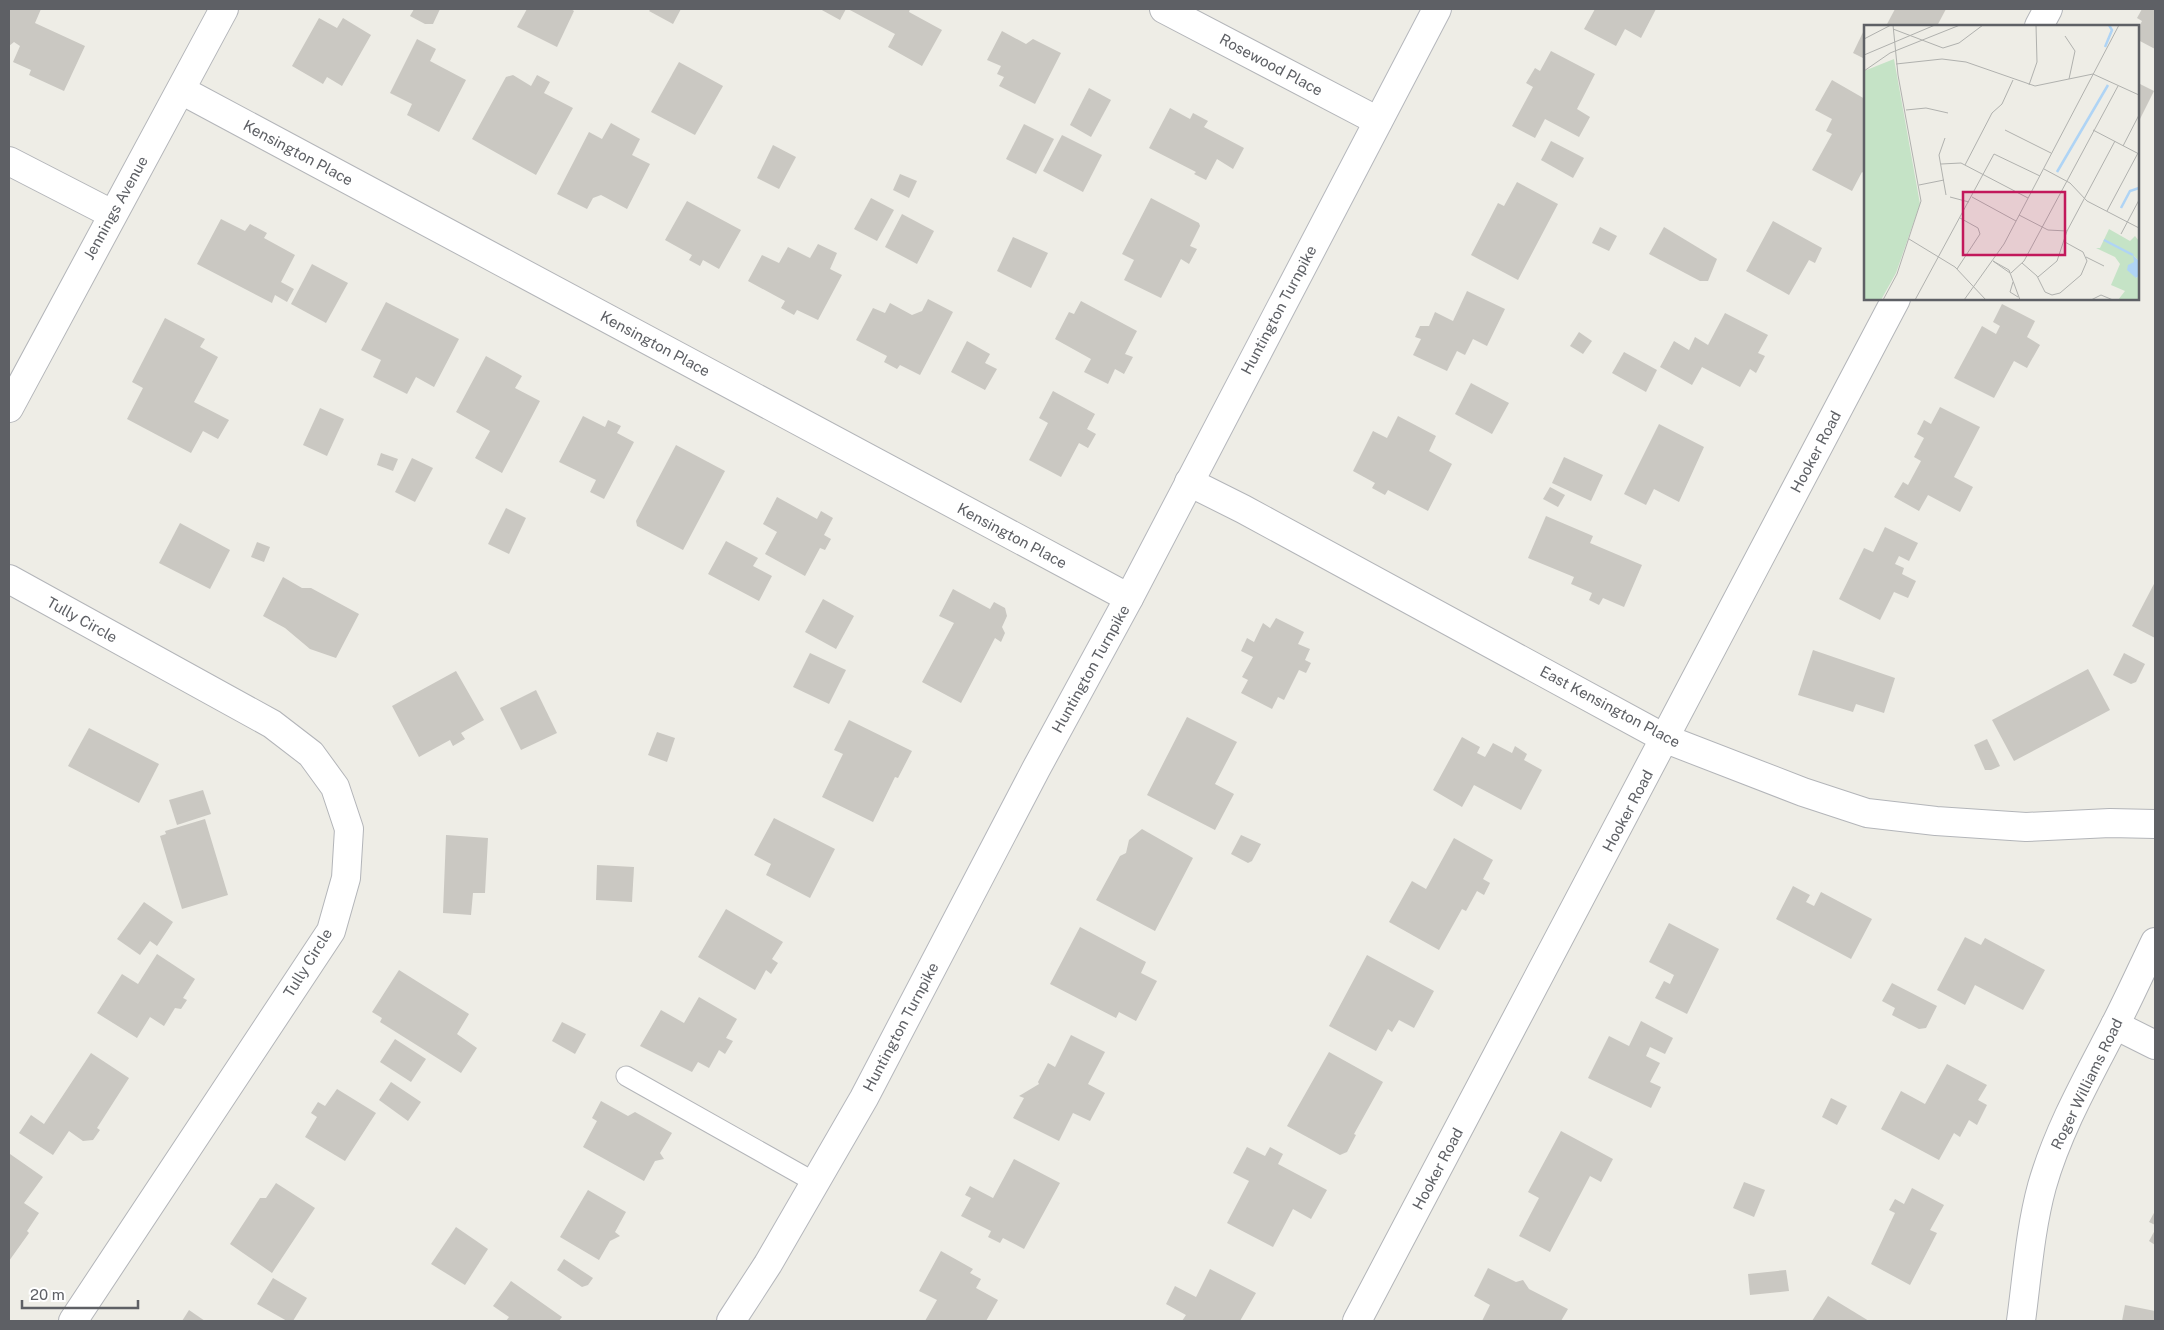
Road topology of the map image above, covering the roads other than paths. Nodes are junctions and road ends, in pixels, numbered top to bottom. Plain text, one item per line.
1 (224, 9) edge
2 (1164, 9) edge
3 (1437, 9) edge
4 (2048, 9) edge
5 (2040, 25) edge
6 (181, 90) junction
7 (1378, 121) junction
8 (9, 161) edge
9 (112, 214) junction
10 (1895, 300) edge
11 (9, 408) edge
12 (1189, 482) junction
13 (9, 579) edge
14 (1129, 598) junction
15 (1666, 739) junction
16 (2155, 824) edge
17 (2155, 942) edge
18 (2115, 1025) junction
19 (2155, 1045) edge
20 (626, 1076) dead end
21 (816, 1183) junction
22 (73, 1321) edge
23 (731, 1321) edge
24 (1358, 1321) edge
25 (2021, 1321) edge

1 - 6 street, Jennings Avenue
2 - 7 street, Rosewood Place
3 - 7 street, Huntington Turnpike
4 - 5 street
6 - 9 street, Jennings Avenue
6 - 14 street, Kensington Place
7 - 12 street, Huntington Turnpike
8 - 9 street
9 - 11 street, Jennings Avenue
10 - 15 street, Hooker Road
12 - 14 street, Huntington Turnpike
12 - 15 street, East Kensington Place
13 - 22 street, Tully Circle
14 - 21 street, Huntington Turnpike
15 - 16 street, East Kensington Place
15 - 24 street, Hooker Road
17 - 18 street, Roger Williams Road
18 - 19 street
18 - 25 street, Roger Williams Road
20 - 21 lane
21 - 23 street, Huntington Turnpike

